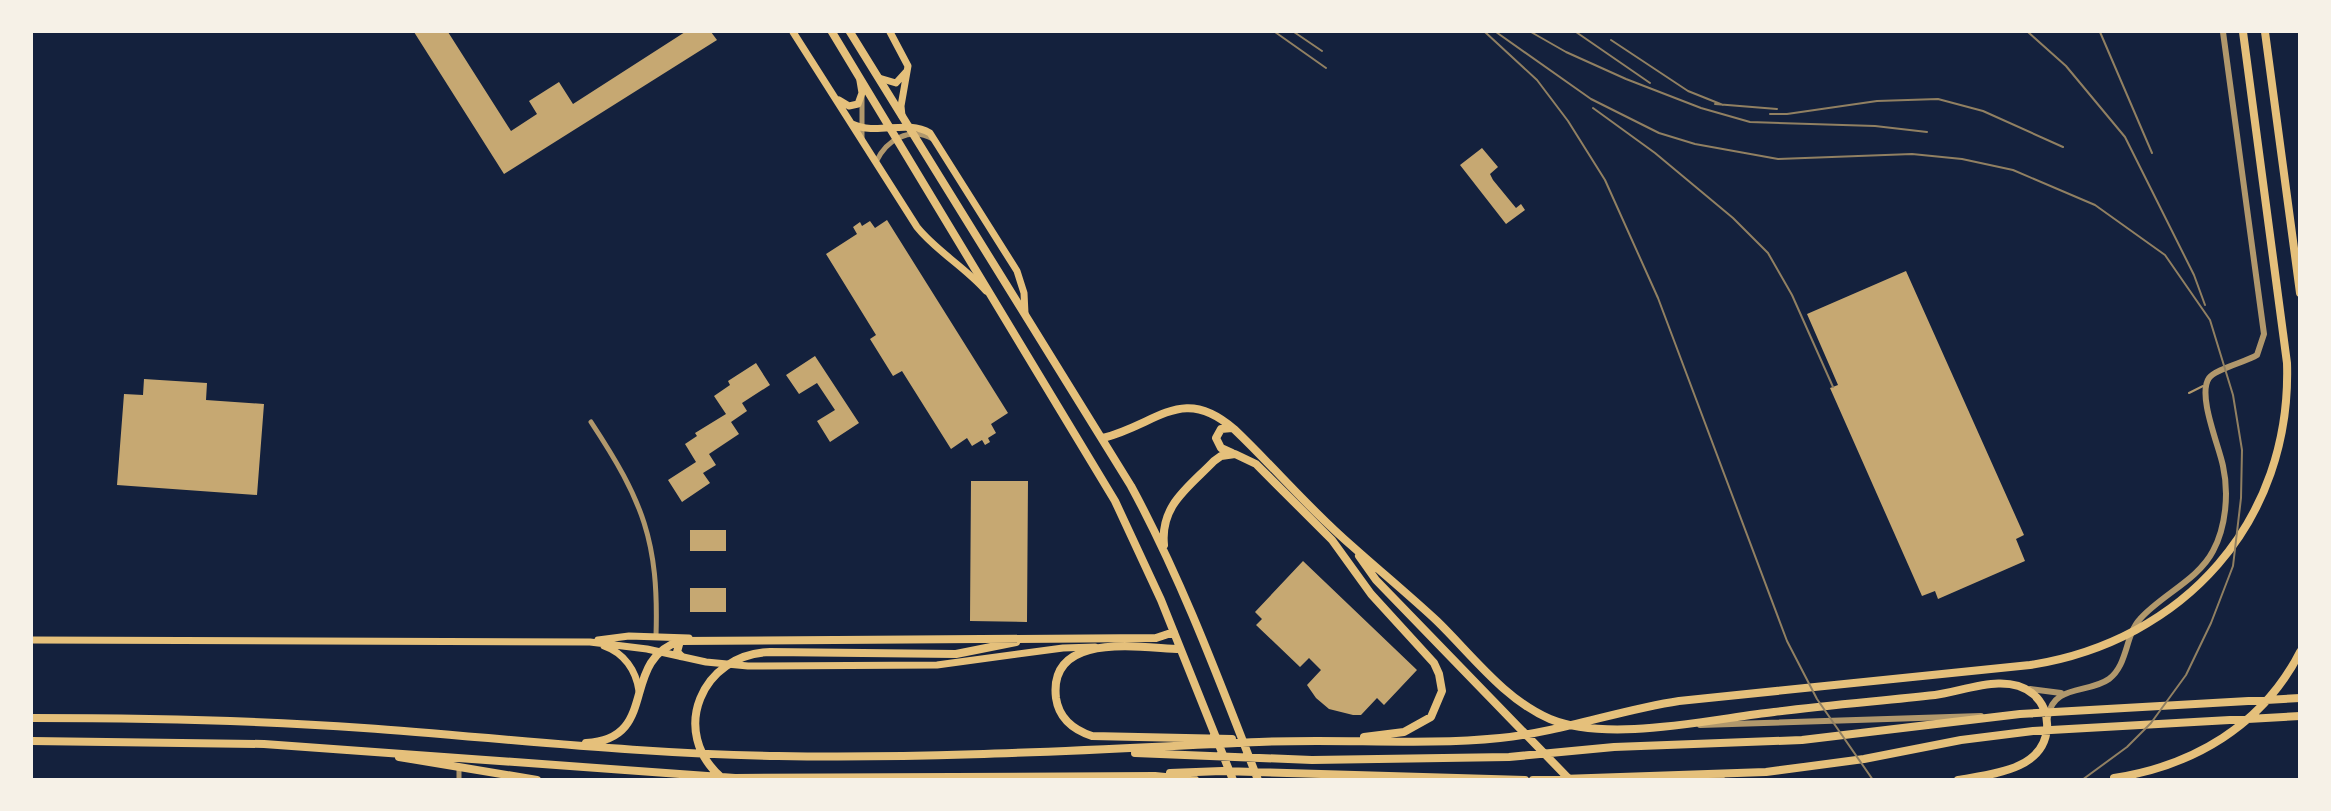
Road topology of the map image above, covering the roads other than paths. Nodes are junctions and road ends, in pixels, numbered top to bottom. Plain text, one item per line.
1 (793, 32) edge
2 (832, 32) edge
3 (850, 32) edge
4 (890, 32) edge
5 (2223, 32) edge
6 (2242, 32) edge
7 (2265, 32) edge
8 (908, 66) junction
9 (859, 75) junction
10 (878, 78) junction
11 (862, 93) junction
12 (835, 96) junction
13 (902, 116) junction
14 (852, 124) junction
15 (862, 128) junction
16 (892, 128) junction
17 (912, 130) junction
18 (898, 137) junction
19 (861, 139) junction
20 (876, 162) junction
21 (2300, 293) edge
22 (997, 304) junction
23 (1025, 314) junction
24 (2206, 385) junction
25 (2190, 393) dead end
26 (591, 422) dead end
27 (1234, 429) junction
28 (1102, 438) junction
29 (1235, 454) junction
30 (1351, 546) junction
31 (1165, 552) junction
32 (1174, 632) junction
33 (657, 636) junction
34 (1031, 638) junction
35 (695, 639) junction
36 (32, 640) edge
37 (680, 641) junction
38 (590, 642) junction
39 (1095, 647) junction
40 (1180, 649) junction
41 (659, 651) junction
42 (1033, 652) junction
43 (2300, 652) edge
44 (681, 656) junction
45 (2016, 685) junction
46 (2068, 692) junction
47 (639, 696) junction
48 (2300, 698) edge
49 (2300, 716) edge
50 (32, 718) edge
51 (1958, 719) junction
52 (2048, 726) junction
53 (1641, 727) junction
54 (32, 741) edge
55 (1337, 741) junction
56 (1263, 742) junction
57 (561, 744) junction
58 (360, 750) junction
59 (1092, 752) junction
60 (459, 768) junction
61 (1731, 774) junction
62 (1118, 776) junction
63 (1044, 777) junction
64 (2114, 778) dead end
65 (459, 780) edge
66 (537, 780) edge
67 (723, 780) edge
68 (1026, 780) edge
69 (1196, 780) edge
70 (1233, 780) edge
71 (1258, 780) edge
72 (1525, 780) edge
73 (1533, 780) edge
74 (1570, 780) edge
75 (1705, 780) edge
76 (1958, 780) edge

1 - 12 main road
2 - 9 main road
3 - 10 main road
4 - 8 main road
5 - 24 street
6 - 55 main road
7 - 21 main road
8 - 10 main road
8 - 13 main road
9 - 11 main road
9 - 16 main road
10 - 13 main road
11 - 12 main road
11 - 15 street
12 - 14 main road
13 - 17 main road
14 - 15 main road
14 - 19 main road
15 - 16 main road
15 - 19 street
16 - 17 main road
16 - 18 main road
17 - 18 street
17 - 23 main road
17 - 23 main road
18 - 20 street
18 - 22 main road
19 - 20 main road
20 - 22 main road
22 - 32 main road
23 - 28 main road
24 - 25 lane
24 - 46 street
26 - 33 street
27 - 28 main road
27 - 29 main road
27 - 30 main road
28 - 31 main road
29 - 31 main road
29 - 55 main road
30 - 53 main road
30 - 74 main road
31 - 71 main road
32 - 34 main road
32 - 40 main road
33 - 35 main road
33 - 38 main road
34 - 35 main road
34 - 42 main road
34 - 67 main road
35 - 37 main road
36 - 38 main road
37 - 41 main road
37 - 44 main road
38 - 41 main road
38 - 47 main road
39 - 40 main road
39 - 42 main road
39 - 56 main road
40 - 70 main road
41 - 44 main road
41 - 47 main road
42 - 44 main road
43 - 64 main road
45 - 46 street
45 - 52 main road
45 - 53 main road
46 - 52 street
47 - 57 main road
48 - 51 main road
49 - 61 main road
50 - 57 main road
51 - 53 street
51 - 59 main road
52 - 76 main road
54 - 58 main road
55 - 56 main road
56 - 59 main road
57 - 59 main road
58 - 60 main road
58 - 63 main road
60 - 65 street
60 - 66 main road
61 - 73 main road
61 - 75 street
62 - 63 main road
62 - 69 main road
62 - 72 main road
63 - 68 main road

